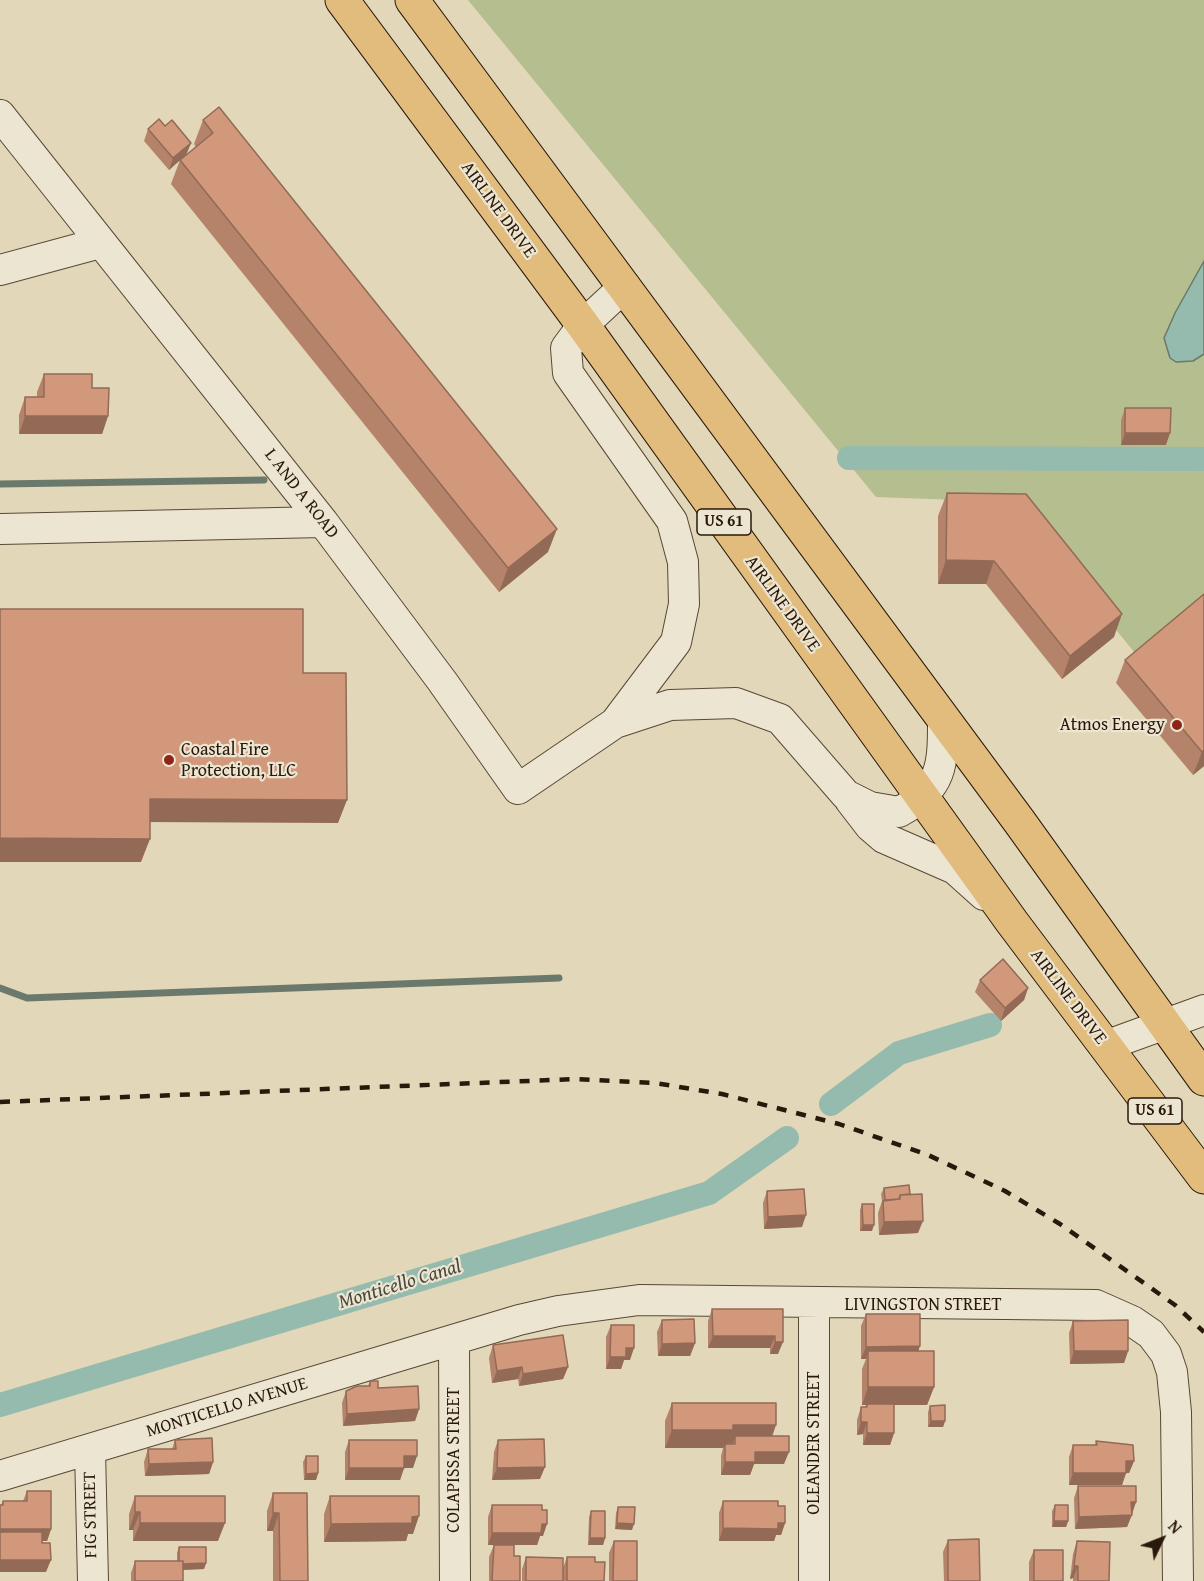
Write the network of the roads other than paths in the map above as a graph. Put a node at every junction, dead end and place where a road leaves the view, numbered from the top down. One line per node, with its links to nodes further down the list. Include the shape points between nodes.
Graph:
1 (342, 0): 7 (highway, AIRLINE DRIVE / US 61)
2 (412, 0): 6 (highway)
3 (0, 115): 4 (street, L AND A ROAD)
4 (100, 243): 5 (street); 8 (street, L AND A ROAD)
5 (0, 270)
6 (625, 286): 7 (street); 10 (highway)
7 (583, 325): 11 (street, via 566,348 568,373 672,521 683,562 684,604 676,642); 13 (highway, AIRLINE DRIVE / US 61)
8 (323, 522): 9 (street); 11 (street, L AND A ROAD, via 518,789)
9 (0, 529)
10 (943, 717): 13 (street, via 940,772); 16 (highway)
11 (615, 723): 12 (street, via 670,705 736,703 780,719)
12 (846, 795): 13 (street, via 870,807 899,813); 14 (street, via 884,838 955,869)
13 (922, 798): 14 (highway, AIRLINE DRIVE / US 61)
14 (1012, 922): 17 (highway, AIRLINE DRIVE / US 61)
15 (1204, 1010): 16 (street)
16 (1163, 1023): 17 (street); 18 (highway)
17 (1105, 1046): 19 (highway, AIRLINE DRIVE / US 61)
18 (1204, 1079)
19 (1204, 1177)
20 (688, 1302): 21 (street, LIVINGSTON STREET); 22 (street, MONTICELLO AVENUE, via 639,1300 592,1305 519,1320)
21 (814, 1304): 27 (street, OLEANDER STREET); 28 (street, LIVINGSTON STREET, via 1096,1305 1152,1334 1166,1354 1172,1372)
22 (454, 1340): 23 (street, MONTICELLO AVENUE); 26 (street, COLAPISSA STREET)
23 (90, 1450): 24 (street, MONTICELLO AVENUE); 25 (street, FIG STREET)
24 (0, 1476)
25 (93, 1581)
26 (455, 1581)
27 (814, 1581)
28 (1178, 1581)

